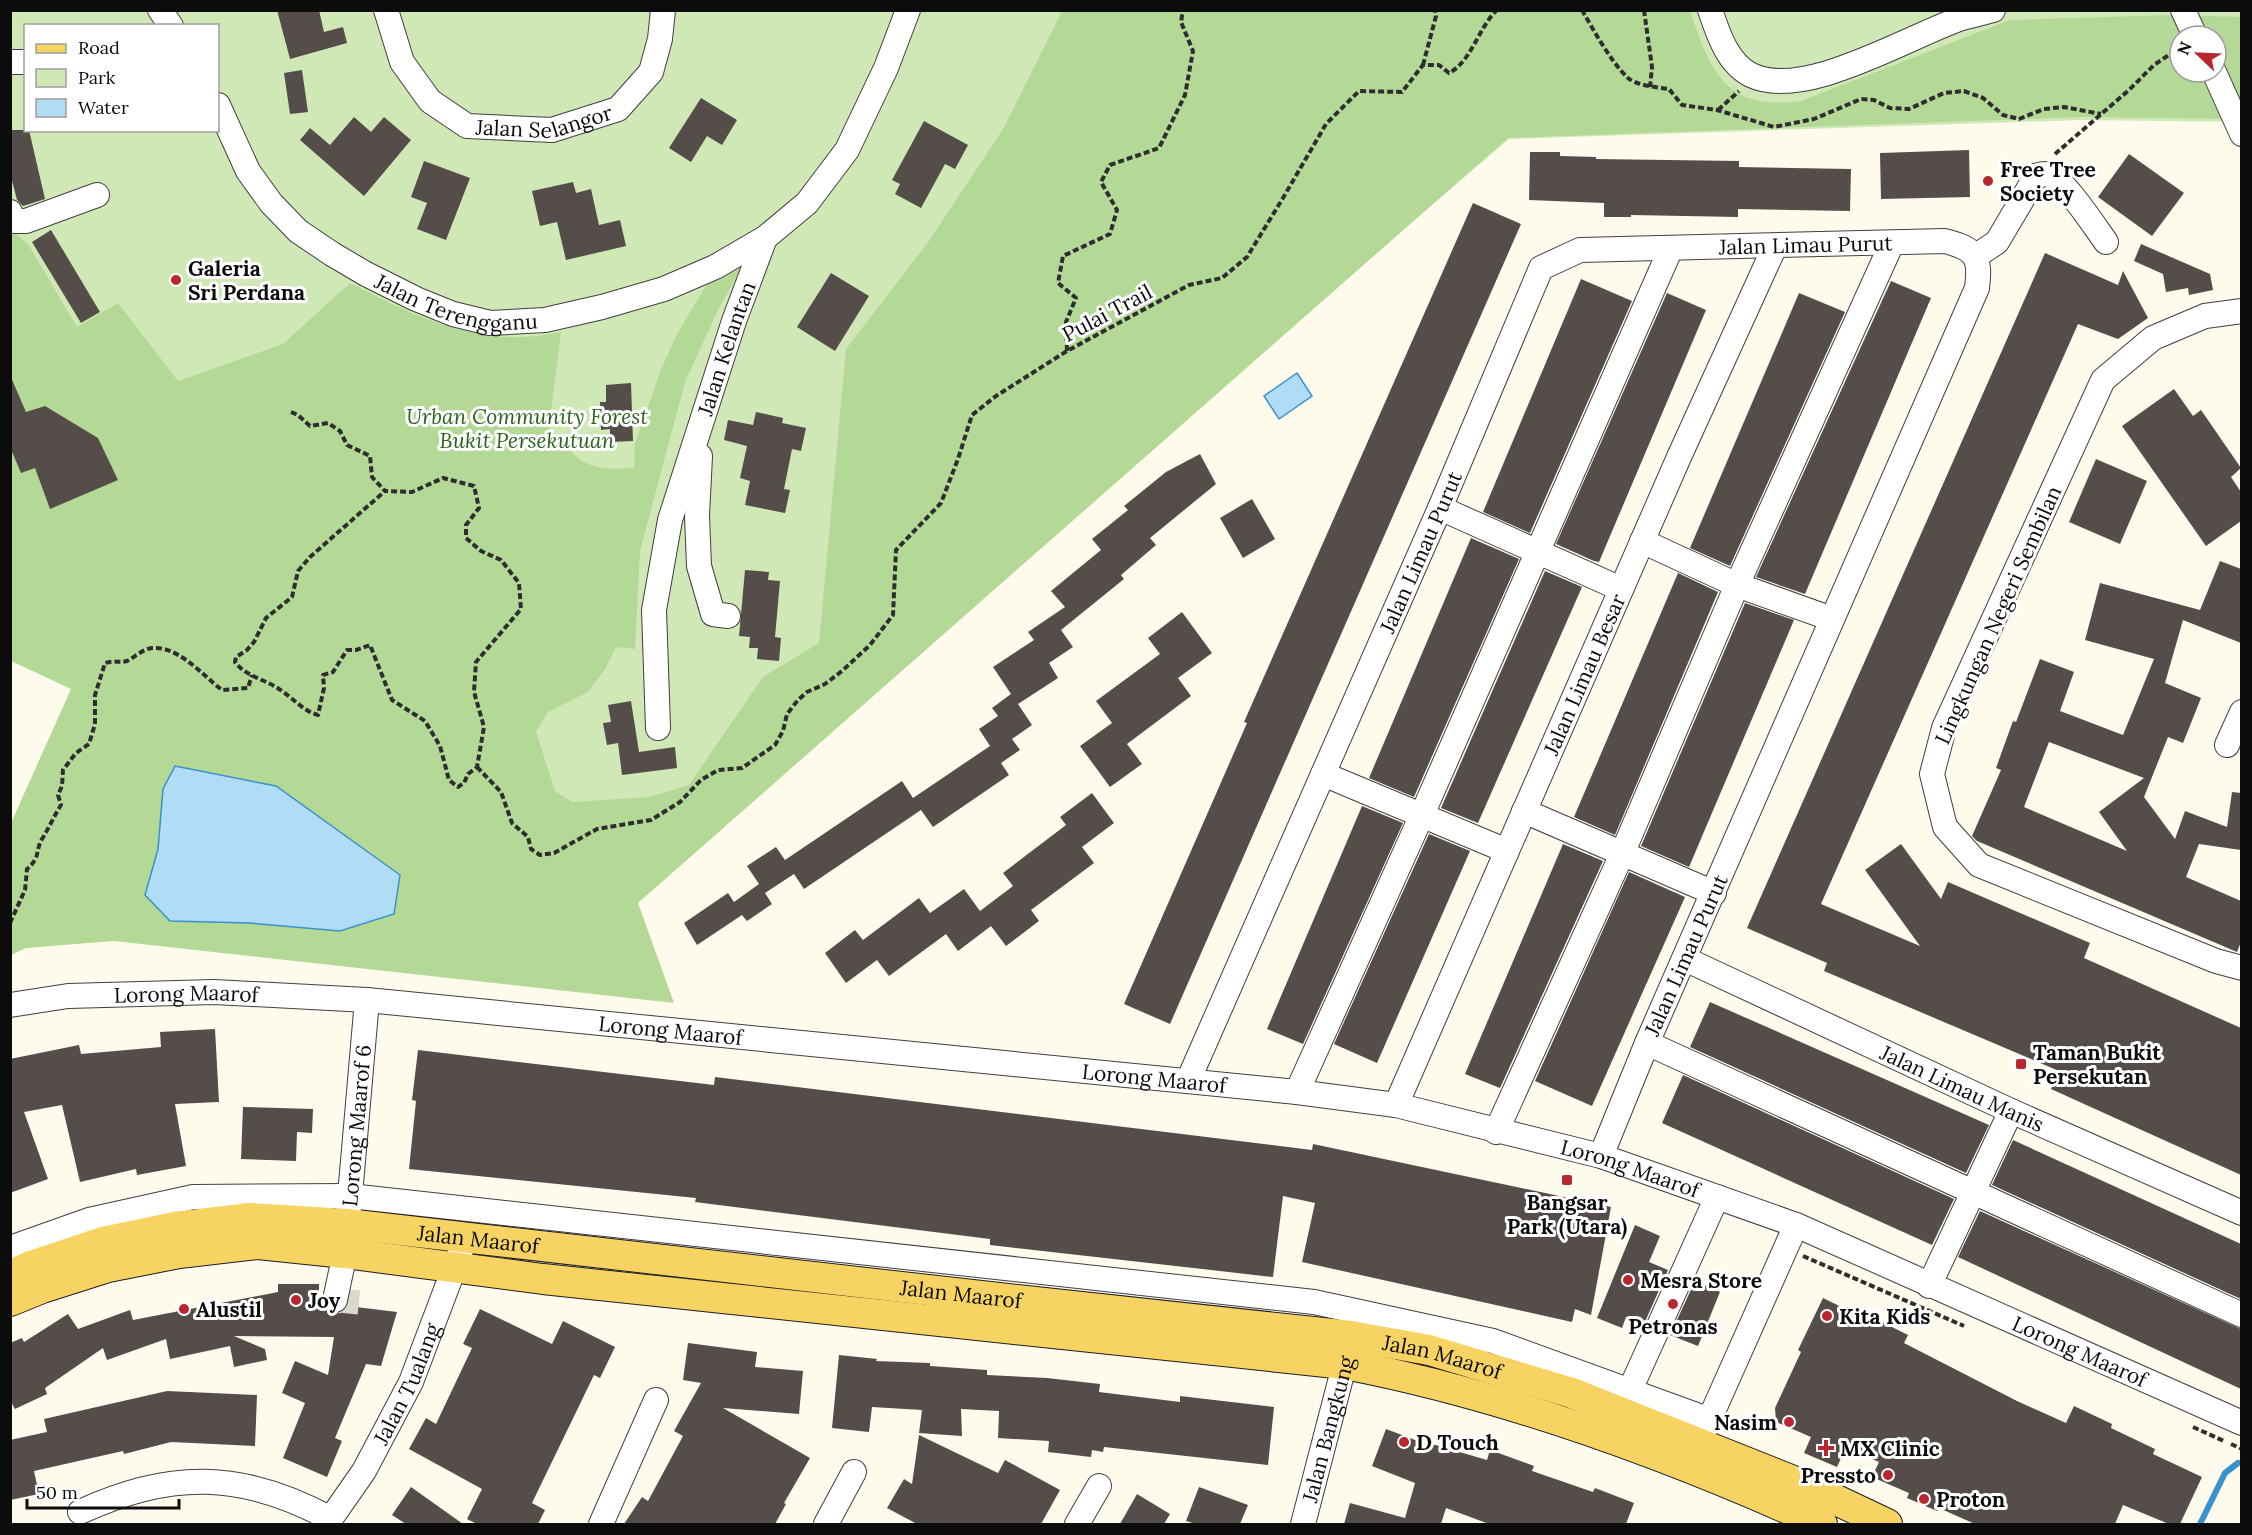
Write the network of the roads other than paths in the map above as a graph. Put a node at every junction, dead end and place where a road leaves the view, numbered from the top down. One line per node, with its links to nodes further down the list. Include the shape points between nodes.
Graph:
1 (160, 10): 8 (street)
2 (386, 10): 3 (street, Jalan Selangor, via 402,62 430,101 467,126 552,130 618,109 651,72)
3 (663, 10)
4 (908, 10): 15 (street, Jalan Kelantan, via 847,150 807,203)
5 (1710, 10): 6 (street, via 1730,57 1749,74 1787,82 1827,74 1963,18)
6 (1993, 10)
7 (2182, 10): 9 (street)
8 (170, 24)
9 (2189, 24)
10 (2219, 84): 12 (street)
11 (219, 107): 15 (street, Jalan Terengganu, via 248,171 298,231 366,274 416,299 490,323 545,320 664,289 715,267)
12 (2241, 134)
13 (97, 195): 14 (street, via 26,221 14,221)
14 (10, 212)
15 (765, 238): 22 (street, Jalan Kelantan)
16 (2106, 242): 20 (street, via 2064,185 2051,175 2042,174 2036,176 1997,242)
17 (1892, 243): 18 (street, Jalan Limau Purut); 20 (street, Jalan Limau Purut, via 1945,241 1963,245); 26 (street)
18 (1775, 246): 19 (street, Jalan Limau Purut); 24 (street, Jalan Limau Besar)
19 (1671, 248): 23 (street, Jalan Limau Purut, via 1580,250 1541,268); 25 (street)
20 (1976, 256): 29 (street, Jalan Limau Purut, via 1980,270 1977,288)
21 (2241, 311): 40 (street, Lingkungan Negeri Sembilan, via 2205,316 2153,338 2103,380 1944,728 1932,774 1945,827 1979,865)
22 (703, 418): 28 (street, via 697,516 699,566 713,614); 31 (street, Jalan Kelantan, via 670,520 654,610)
23 (1440, 508): 25 (street); 33 (street, Jalan Limau Purut)
24 (1642, 541): 26 (street); 27 (street, Jalan Limau Besar)
25 (1538, 552): 27 (street); 35 (street)
26 (1737, 585): 29 (street); 37 (street)
27 (1621, 589): 34 (street, Jalan Limau Besar)
28 (728, 616)
29 (1832, 619): 38 (street, Jalan Limau Purut)
30 (2241, 712): 32 (street)
31 (658, 728)
32 (2227, 745)
33 (1323, 774): 35 (street); 44 (street, Jalan Limau Purut)
34 (1524, 811): 36 (street, Jalan Limau Besar); 37 (street)
35 (1421, 817): 36 (street); 45 (street)
36 (1507, 851): 46 (street, Jalan Limau Besar)
37 (1622, 854): 38 (street); 48 (street)
38 (1714, 893): 39 (street, Jalan Limau Purut)
39 (1684, 959): 43 (street, Jalan Limau Purut); 47 (street, Jalan Limau Manis)
40 (2241, 968)
41 (367, 1000): 42 (street, Lorong Maarof, via 214,992 68,996); 44 (street, Lorong Maarof); 53 (street, Lorong Maarof 6)
42 (10, 1005)
43 (1647, 1042): 49 (street, Jalan Limau Purut); 50 (street)
44 (1188, 1081): 45 (street, Lorong Maarof)
45 (1297, 1092): 46 (street, Lorong Maarof)
46 (1396, 1106): 48 (street, Lorong Maarof)
47 (2011, 1111): 50 (street); 52 (street, Jalan Limau Manis)
48 (1496, 1132): 49 (street, Lorong Maarof)
49 (1600, 1156): 51 (street, Lorong Maarof)
50 (1974, 1193): 59 (street); 62 (street)
51 (1717, 1197): 54 (street, Lorong Maarof); 64 (street)
52 (2241, 1213)
53 (347, 1224): 55 (main road, Jalan Maarof); 56 (street, Jalan Maarof, via 193,1197 89,1220); 57 (main road, Jalan Maarof); 58 (main road, Jalan Maarof, via 250,1218 175,1227 104,1242); 60 (street, Lorong Maarof 6); 61 (main road, Jalan Maarof, via 258,1244 179,1253 108,1267); 64 (street, Jalan Maarof, via 1314,1302 1493,1341)
54 (1796, 1226): 59 (street, Lorong Maarof); 67 (street)
55 (464, 1239): 57 (street, Jalan Tualang); 63 (main road, Jalan Maarof)
56 (10, 1248)
57 (455, 1268): 63 (main road, Jalan Maarof); 71 (street, Jalan Tualang, via 411,1382 364,1471)
58 (10, 1275)
59 (1929, 1286): 66 (street, Lorong Maarof)
60 (335, 1300)
61 (10, 1301)
62 (2241, 1315)
63 (1348, 1350): 67 (main road, Jalan Maarof, via 1429,1350 1572,1393); 75 (street, Jalan Bangkung)
64 (1630, 1390): 67 (street, Jalan Maarof)
65 (657, 1400): 72 (street)
66 (2241, 1423)
67 (1698, 1444): 76 (main road, Jalan Maarof); 77 (main road, Jalan Maarof, via 1811,1488)
68 (854, 1472): 73 (street)
69 (1099, 1486): 74 (street)
70 (80, 1512): 71 (street, Jalan Tualang, via 134,1490 211,1482 278,1494)
71 (329, 1522)
72 (601, 1524)
73 (826, 1524)
74 (1077, 1524)
75 (1303, 1524)
76 (1822, 1524)
77 (1887, 1524)

